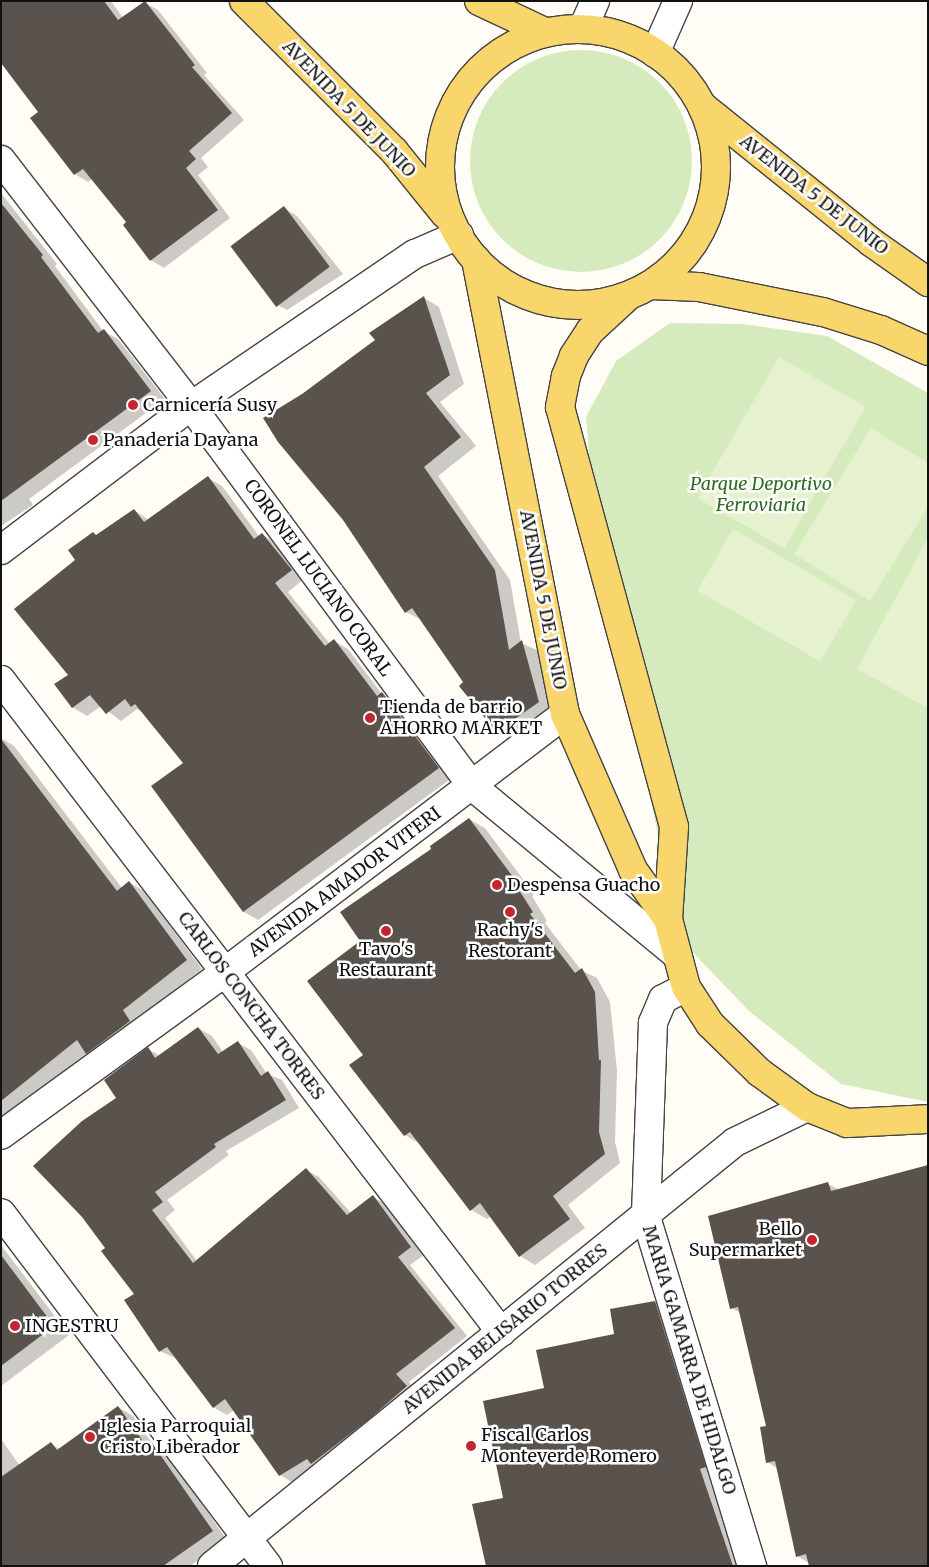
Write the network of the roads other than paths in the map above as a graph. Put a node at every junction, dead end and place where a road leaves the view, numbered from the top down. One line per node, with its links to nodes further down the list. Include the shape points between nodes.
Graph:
1 (244, 1): 10 (main road, AVENIDA 5 DE JUNIO, via 394,151)
2 (594, 1): 5 (street)
3 (678, 1): 7 (street)
4 (490, 4): 6 (main road)
5 (582, 28): 6 (main road); 7 (main road, via 621,36)
6 (545, 32): 10 (main road, via 508,47 477,72 454,104 441,142 440,182)
7 (656, 53): 8 (main road, via 678,73)
8 (702, 106): 12 (main road, AVENIDA 5 DE JUNIO, via 839,218); 13 (main road, via 714,145 715,185 704,224 683,259)
9 (1, 160): 16 (street, CORONEL LUCIANO CORAL)
10 (455, 228): 11 (main road, AVENIDA 5 DE JUNIO); 16 (street)
11 (476, 260): 14 (main road, via 508,286 546,302 587,305); 19 (main road, AVENIDA 5 DE JUNIO)
12 (928, 282)
13 (652, 285): 14 (main road); 15 (main road, via 699,287 814,310 881,330)
14 (626, 297): 21 (main road, AVENIDA 5 DE JUNIO, via 590,331 574,356 560,407 674,827)
15 (928, 351)
16 (191, 406): 17 (street); 20 (street, CORONEL LUCIANO CORAL)
17 (1, 550)
18 (1, 680): 23 (street, CARLOS CONCHA TORRES)
19 (565, 714): 20 (street, AVENIDA AMADOR VITERI); 21 (main road, AVENIDA 5 DE JUNIO, via 633,870)
20 (472, 786): 22 (street, CORONEL LUCIANO CORAL); 23 (street, AVENIDA AMADOR VITERI)
21 (668, 919): 22 (main road, AVENIDA 5 DE JUNIO)
22 (677, 955): 24 (main road, AVENIDA 5 DE JUNIO)
23 (225, 972): 27 (street, AVENIDA AMADOR VITERI); 30 (street, CARLOS CONCHA TORRES)
24 (686, 987): 25 (main road, AVENIDA 5 DE JUNIO, via 710,1024 759,1072); 29 (street, MARIA GAMARRA DE HIDALGO, via 663,999 653,1023)
25 (807, 1107): 26 (main road, AVENIDA 5 DE JUNIO, via 846,1122); 29 (street, AVENIDA BELISARIO TORRES, via 735,1142)
26 (928, 1120)
27 (1, 1135)
28 (1, 1213): 31 (street)
29 (646, 1217): 30 (street, AVENIDA BELISARIO TORRES); 34 (street, MARIA GAMARRA DE HIDALGO)
30 (501, 1332): 31 (street, AVENIDA BELISARIO TORRES)
31 (246, 1538): 32 (street, AVENIDA BELISARIO TORRES); 33 (street)
32 (212, 1566)
33 (268, 1566)
34 (752, 1566)

